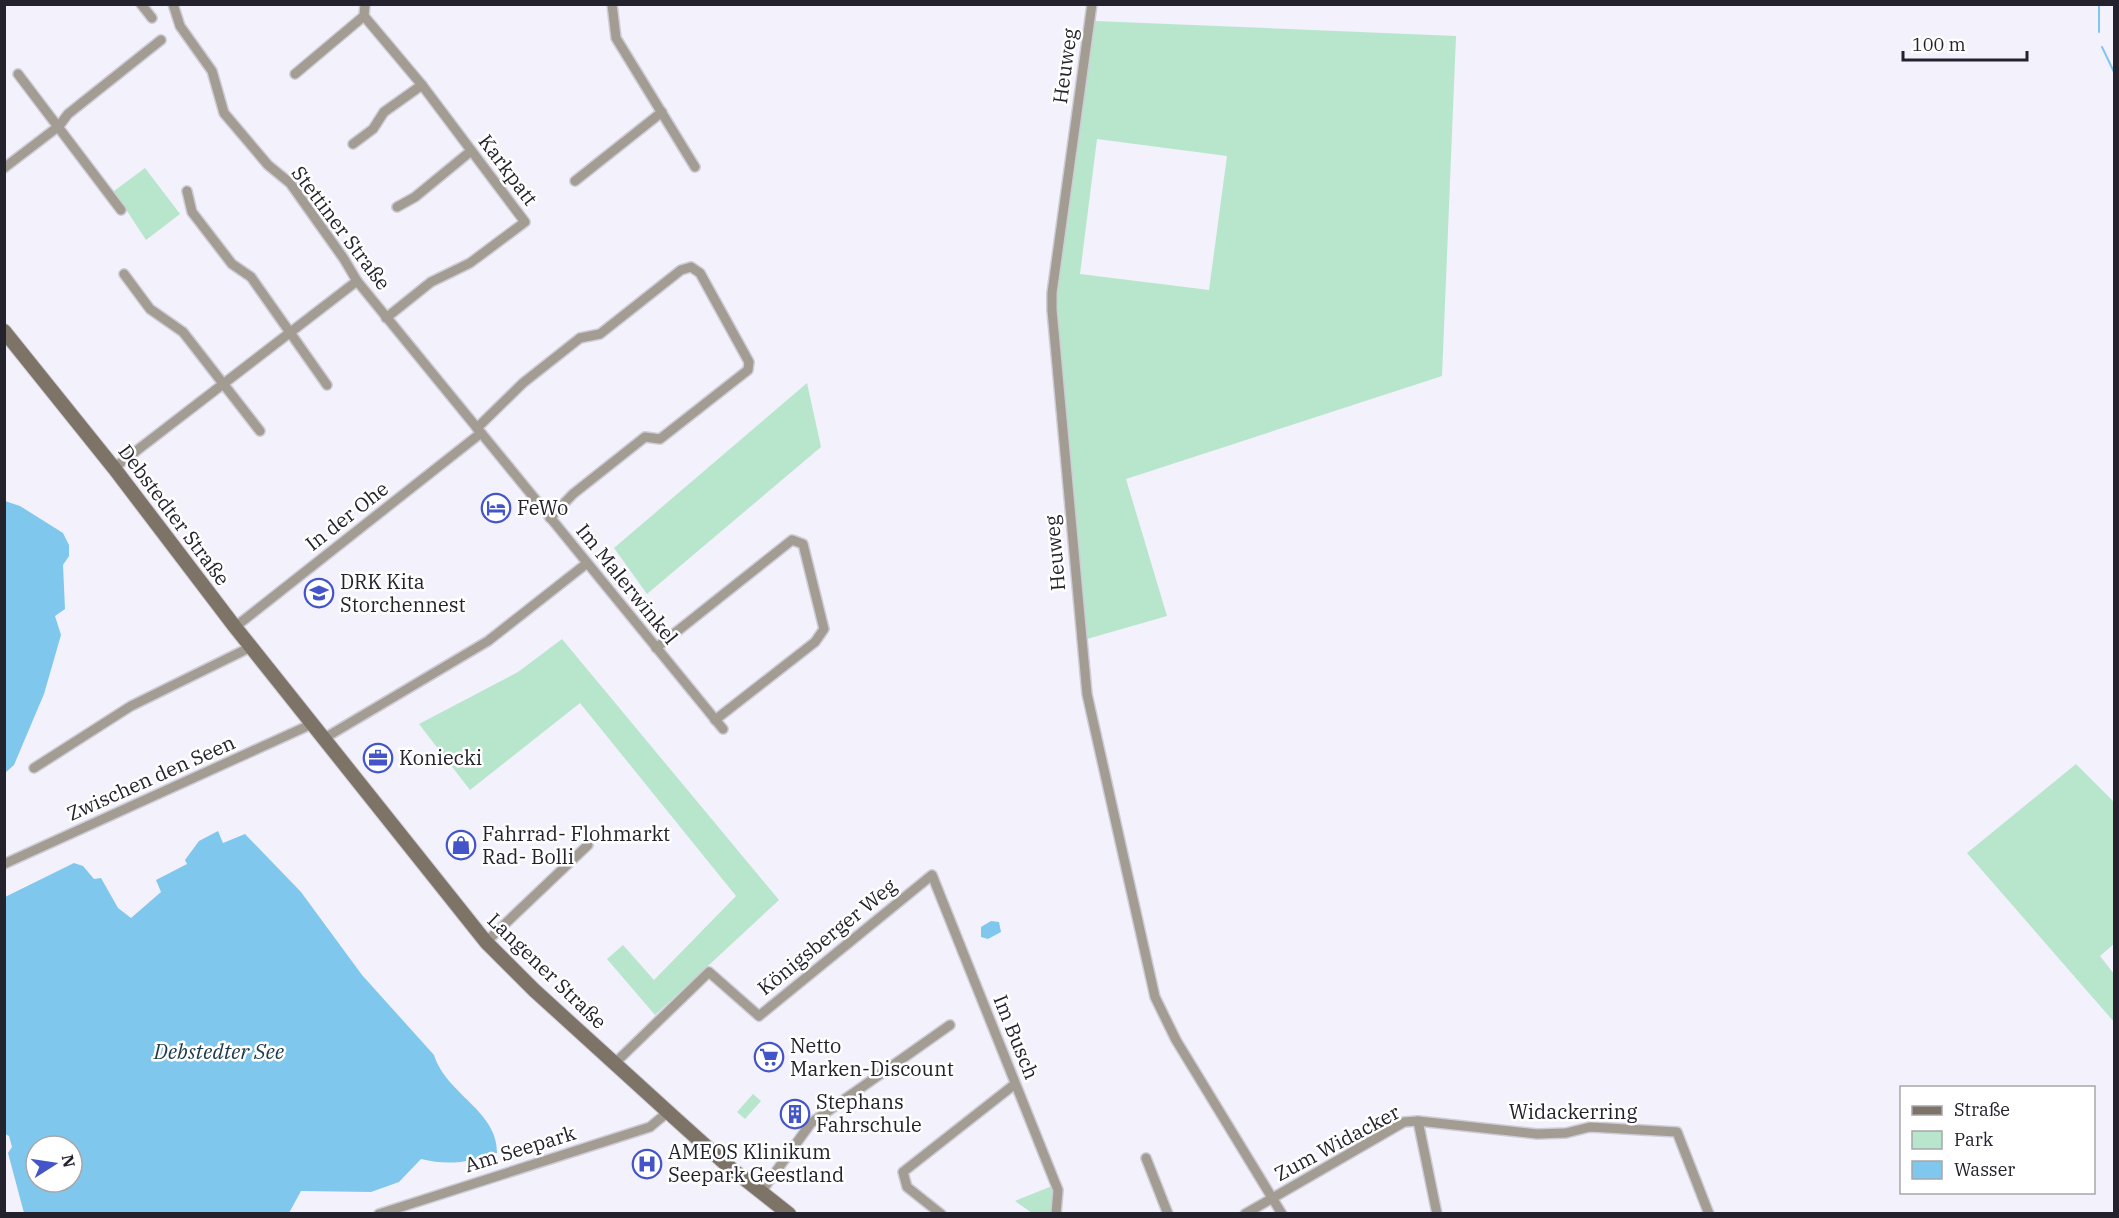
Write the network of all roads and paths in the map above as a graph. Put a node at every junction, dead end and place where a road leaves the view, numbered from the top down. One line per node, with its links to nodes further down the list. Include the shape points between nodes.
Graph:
1 (141, 4): 7 (street)
2 (173, 4): 23 (street, Stettiner Straße, via 180,26 212,71 224,113 268,165 290,183)
3 (365, 4): 6 (street)
4 (612, 4): 12 (street, via 615,38)
5 (1092, 4): 53 (street, Heuweg, via 1052,303 1085,678 1155,997 1176,1040)
6 (364, 16): 10 (street); 11 (street, Karkpatt)
7 (152, 18)
8 (162, 40): 13 (street, via 68,114)
9 (18, 74): 13 (street)
10 (295, 74)
11 (422, 85): 14 (street, via 384,112 374,129); 15 (street, Karkpatt)
12 (662, 112): 16 (street); 18 (street)
13 (59, 126): 17 (street); 21 (street)
14 (353, 144)
15 (471, 151): 20 (street); 24 (street, Karkpatt, via 525,222 470,263 431,282)
16 (695, 167)
17 (4, 168)
18 (575, 181)
19 (187, 191): 26 (street, via 192,212 232,264 251,277)
20 (397, 207)
21 (121, 210)
22 (124, 274): 27 (street, via 150,309 183,332)
23 (357, 281): 24 (street, Stettiner Straße); 26 (street)
24 (386, 318): 29 (street, Stettiner Straße)
25 (4, 331): 31 (main road, Debstedter Straße)
26 (290, 331): 27 (street); 28 (street)
27 (224, 382): 30 (street); 31 (street)
28 (327, 385)
29 (479, 431): 32 (street, Im Malerwinkel); 32 (street, In der Ohe, via 523,384 580,338 600,334 681,270 691,267 700,273 749,362 748,370 660,439 645,437 573,494); 34 (street, In der Ohe)
30 (260, 432)
31 (114, 468): 34 (main road, Debstedter Straße)
32 (550, 518): 33 (street, Im Malerwinkel)
33 (586, 564): 36 (street, Im Malerwinkel); 40 (street, via 488,641)
34 (235, 627): 35 (main road, Debstedter Straße)
35 (251, 647): 38 (main road, Debstedter Straße); 41 (street, via 131,706)
36 (656, 648): 37 (street, Im Malerwinkel); 37 (street, via 792,540 803,544 824,630 815,642)
37 (715, 720): 39 (street, Im Malerwinkel)
38 (312, 724): 40 (main road, Langener Straße); 43 (street, Zwischen den Seen)
39 (723, 729)
40 (323, 739): 45 (main road, Langener Straße)
41 (34, 768)
42 (588, 845): 45 (street)
43 (4, 864)
44 (932, 875): 47 (street, Königsberger Weg, via 759,1016 709,972); 48 (street, Im Busch)
45 (486, 942): 47 (main road, Langener Straße)
46 (950, 1025): 52 (street, via 811,1123)
47 (615, 1063): 49 (main road, Langener Straße)
48 (1015, 1084): 56 (street, via 903,1172 907,1187); 57 (street, Im Busch, via 1058,1190)
49 (668, 1112): 52 (main road, Langener Straße); 54 (street, Am Seepark, via 650,1128)
50 (1418, 1121): 53 (street, Zum Widacker, via 1404,1122); 61 (street); 62 (street, Widackerring, via 1537,1134 1566,1134 1590,1127 1677,1132)
51 (1146, 1158): 58 (street)
52 (760, 1192): 55 (main road, Langener Straße)
53 (1274, 1197): 59 (street, Zum Widacker); 60 (street, Heuweg)
54 (379, 1214)
55 (789, 1214)
56 (941, 1214)
57 (1056, 1214)
58 (1168, 1214)
59 (1245, 1214)
60 (1282, 1214)
61 (1437, 1214)
62 (1709, 1214)

